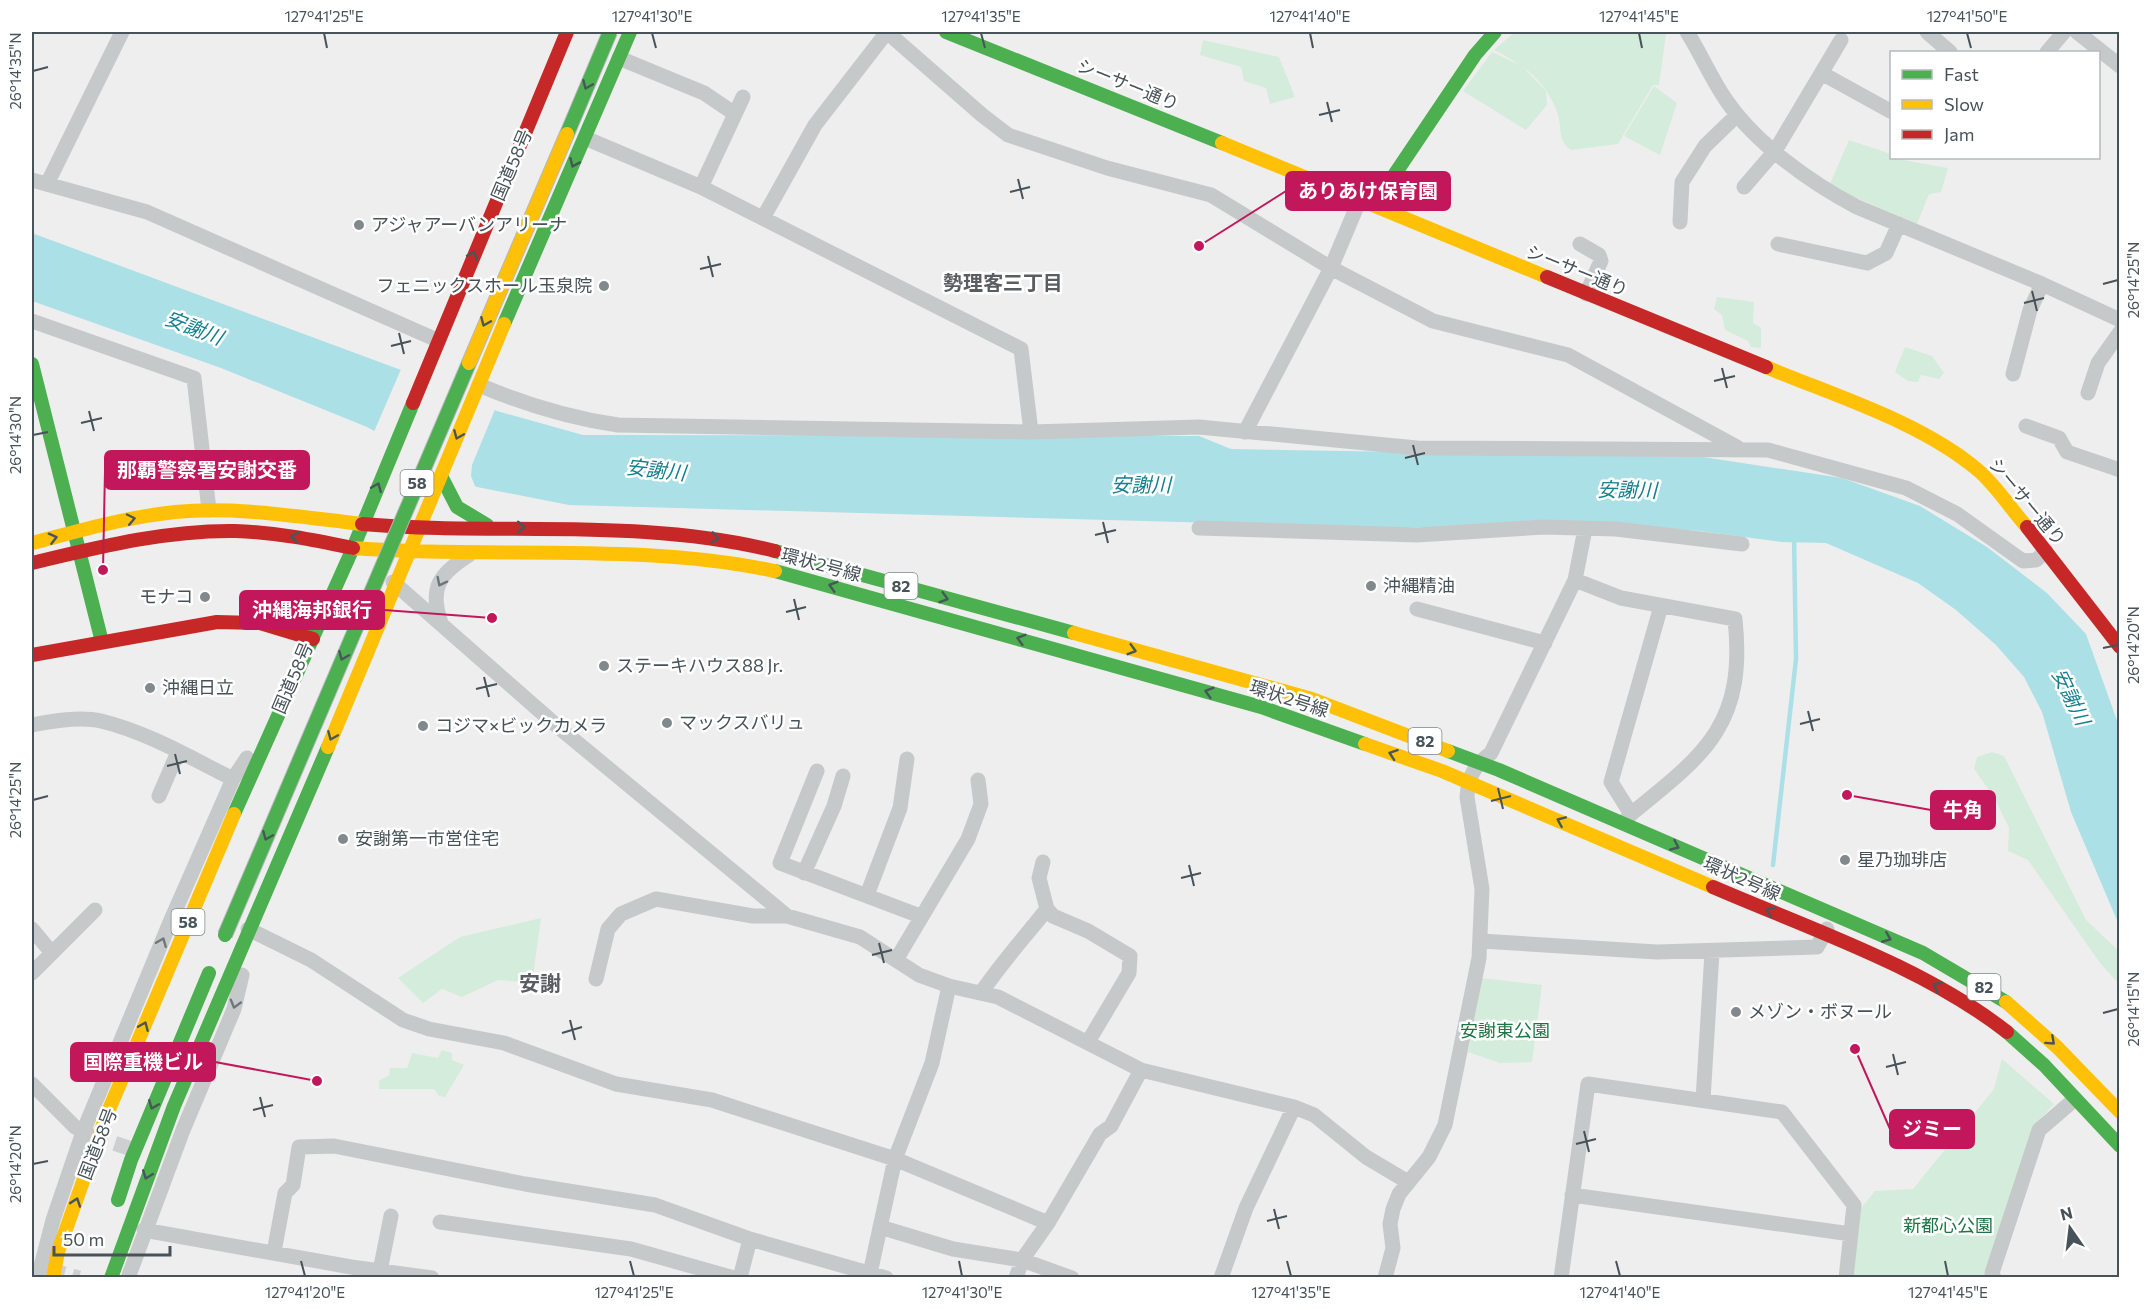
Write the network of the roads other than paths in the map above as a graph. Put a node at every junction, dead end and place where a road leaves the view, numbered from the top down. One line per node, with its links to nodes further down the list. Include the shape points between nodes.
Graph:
1 (122, 32): 25 (street)
2 (567, 32): 40 (main road, 58, one-way to 2)
3 (610, 32): 124 (main road, 国道58号 / 58, one-way to 124, bridge, via 221,945 135,1150)
4 (630, 32): 15 (main road, 58)
5 (887, 32): 29 (street, via 815,125); 34 (street, via 1008,135 1107,168 1211,195)
6 (946, 32): 28 (main road, シーサー通り)
7 (1495, 32): 28 (main road)
8 (1687, 32): 21 (street)
9 (1928, 32): 13 (street)
10 (2064, 32): 14 (street)
11 (2077, 32): 16 (street)
12 (1842, 40): 17 (street)
13 (1949, 51)
14 (2048, 51)
15 (619, 58): 20 (street, via 704,93); 22 (main road, 58)
16 (2120, 66)
17 (1823, 74): 19 (street); 23 (street)
18 (743, 97): 20 (street)
19 (1890, 111)
20 (735, 114): 26 (street)
21 (1737, 115): 23 (street); 30 (street, via 1705,146 1682,182)
22 (585, 138): 26 (street); 43 (main road, 58, one-way to 43)
23 (1775, 151): 27 (street); 31 (street, via 1829,193)
24 (32, 180): 25 (street)
25 (47, 184): 40 (street, via 147,212)
26 (700, 187): 29 (street)
27 (1744, 187)
28 (1367, 202): 34 (street); 36 (main road, シーサー通り)
29 (763, 218): 47 (street, via 1021,349)
30 (1680, 222)
31 (1899, 224): 33 (street, via 1886,253 1867,263); 35 (street)
32 (1580, 244): 36 (street, via 1599,255 1601,261)
33 (1778, 244)
34 (1331, 268): 48 (street); 49 (street, via 1433,321 1568,355)
35 (2042, 284): 37 (street); 42 (street, via 2030,310)
36 (1586, 294): 63 (main road, シーサー通り, via 1871,411 1948,447 1992,484)
37 (2120, 320)
38 (32, 321): 52 (street, via 194,378)
39 (2120, 332): 44 (street, via 2098,363)
40 (437, 340): 54 (main road, 58, one-way to 40)
41 (32, 364): 45 (main road)
42 (2013, 374)
43 (476, 391): 47 (street, via 584,420 618,425); 51 (main road, 58, one-way to 51)
44 (2088, 393)
45 (38, 417): 59 (main road)
46 (2026, 426): 50 (street, via 2059,438 2067,452)
47 (1031, 432): 48 (street, via 1198,427)
48 (1245, 432): 49 (street, via 1417,448)
49 (1740, 448): 63 (street, via 1768,450 1906,488 1957,514 2023,561 2036,560)
50 (2120, 470)
51 (441, 475): 55 (main road, via 455,507); 57 (main road, 58)
52 (209, 510): 54 (main road, 環状2号線); 59 (main road, 環状2号線, one-way to 52, via 144,516)
53 (384, 512): 68 (main road, 58)
54 (362, 524): 57 (main road, 環状2号線 / 82); 62 (main road, 58)
55 (490, 527): 57 (main road, 環状2号線 / 82); 83 (main road, 環状2号線 / 82, one-way to 83, via 661,531 763,547 1312,699)
56 (1199, 528): 58 (street, via 1417,535)
57 (420, 529): 65 (main road, 58)
58 (1585, 529): 61 (street); 69 (street)
59 (74, 532): 60 (main road, 環状2号線, one-way to 59); 64 (main road)
60 (32, 543)
61 (1742, 543)
62 (353, 548): 64 (main road, 環状2号線, one-way to 64, via 282,535 213,531 150,537); 65 (main road, 環状2号線 / 82); 70 (street); 74 (main road, 58)
63 (2046, 550): 77 (main road, シーサー通り)
64 (79, 552): 67 (main road, 環状2号線); 75 (main road)
65 (411, 554): 66 (main road, 環状2号線 / 82); 70 (main road, 58)
66 (471, 554): 73 (street, one-way to 73, via 451,566 439,581 435,600); 88 (main road, 環状2号線 / 82, one-way to 66, via 1262,707 793,575 728,561 676,556)
67 (32, 563)
68 (360, 567)
69 (1575, 580): 71 (street, via 1621,598); 76 (street)
70 (397, 585): 73 (street); 101 (main road, 58, one-way to 101)
71 (1661, 606): 90 (street, via 1611,782); 90 (street, via 1735,619 1736,677 1724,721 1698,759)
72 (1418, 609): 76 (street)
73 (441, 623): 98 (street, via 557,726)
74 (313, 639): 75 (main road, via 260,623 225,621); 80 (main road, 58)
75 (102, 642): 78 (main road)
76 (1545, 643): 83 (street, via 1491,753)
77 (2120, 646)
78 (32, 655)
79 (32, 725): 81 (street, via 99,720)
80 (275, 726): 86 (street); 138 (main road, 58, one-way to 80, via 58,1252 105,1119 220,845)
81 (178, 752): 86 (street); 89 (street)
82 (907, 759): 94 (street, via 900,808)
83 (1479, 762): 88 (street); 90 (main road, 環状2号線 / 82)
84 (817, 771): 93 (street, via 780,863)
85 (843, 776): 93 (street)
86 (233, 779): 119 (street, one-way to 86, via 171,920)
87 (978, 780): 99 (street, via 981,804 968,839)
88 (1468, 781): 91 (main road, 環状2号線 / 82, one-way to 88); 103 (street, via 1482,889)
89 (159, 796)
90 (1627, 818): 91 (street); 97 (main road, 環状2号線 / 82, one-way to 97)
91 (1615, 843): 102 (main road, 環状2号線 / 82, one-way to 91)
92 (1043, 862): 95 (street, via 1039,878)
93 (804, 873): 94 (street)
94 (867, 895): 99 (street)
95 (1047, 909): 111 (street); 112 (street, via 1053,916 1131,956 1129,973)
96 (95, 910): 106 (street)
97 (1834, 915): 102 (street); 118 (main road, 環状2号線 / 82, one-way to 118, via 1923,952 1971,978 2058,1046)
98 (787, 916): 107 (street, via 860,938); 109 (street, via 753,916 656,898 621,914 608,929)
99 (920, 916): 107 (street)
100 (32, 929): 106 (street)
101 (248, 929): 104 (main road, 58); 121 (street, via 311,960 403,1020 429,1029 504,1043 616,1084 712,1100)
102 (1824, 934): 105 (street, via 1817,947); 115 (main road, 環状2号線 / 82, one-way to 102, via 2004,1029 1957,996)
103 (1481, 941): 105 (street); 122 (street, via 1445,1125 1429,1157)
104 (241, 946): 129 (street, one-way to 129, via 242,977 234,1009 168,1162); 139 (main road, 58, one-way to 139, via 162,1135)
105 (1712, 952): 116 (street)
106 (52, 953): 108 (street)
107 (896, 960): 110 (street, via 919,975)
108 (32, 973)
109 (596, 979)
110 (949, 986): 111 (street); 121 (street, via 932,1063)
111 (981, 993): 112 (street, via 998,997)
112 (1088, 1042): 113 (street)
113 (1141, 1071): 117 (street); 127 (street, via 1112,1126 1100,1134)
114 (32, 1084): 119 (street, via 42,1097)
115 (2075, 1099): 120 (main road, 環状2号線 / 82); 151 (street, via 2039,1130 1992,1272)
116 (1703, 1101): 123 (street, via 1588,1084); 130 (street, via 1782,1112 1854,1205)
117 (1294, 1107): 122 (street, via 1314,1115 1366,1157); 147 (street, via 1246,1209)
118 (2120, 1112)
119 (87, 1133): 134 (street)
120 (2120, 1146)
121 (895, 1159): 127 (street); 128 (street)
122 (1407, 1182): 148 (street, via 1393,1209 1393,1248)
123 (1572, 1195): 130 (street); 149 (street)
124 (114, 1211)
125 (391, 1216): 135 (street)
126 (440, 1222): 142 (street, via 631,1249)
127 (1048, 1223): 133 (street)
128 (880, 1227): 133 (street, via 953,1249); 137 (street)
129 (144, 1230): 132 (street); 140 (street)
130 (1851, 1234): 150 (street)
131 (750, 1239): 132 (street, via 655,1205 333,1146 299,1147); 137 (street); 143 (street)
132 (274, 1252): 136 (street)
133 (1022, 1260): 145 (street); 146 (street)
134 (37, 1270)
135 (380, 1271): 136 (street); 141 (street)
136 (346, 1272)
137 (870, 1275): 144 (street)
138 (53, 1278)
139 (111, 1278)
140 (128, 1278)
141 (432, 1278)
142 (734, 1278)
143 (740, 1278)
144 (886, 1278)
145 (1016, 1278)
146 (1072, 1278)
147 (1221, 1278)
148 (1385, 1278)
149 (1561, 1278)
150 (1846, 1278)
151 (1994, 1278)

